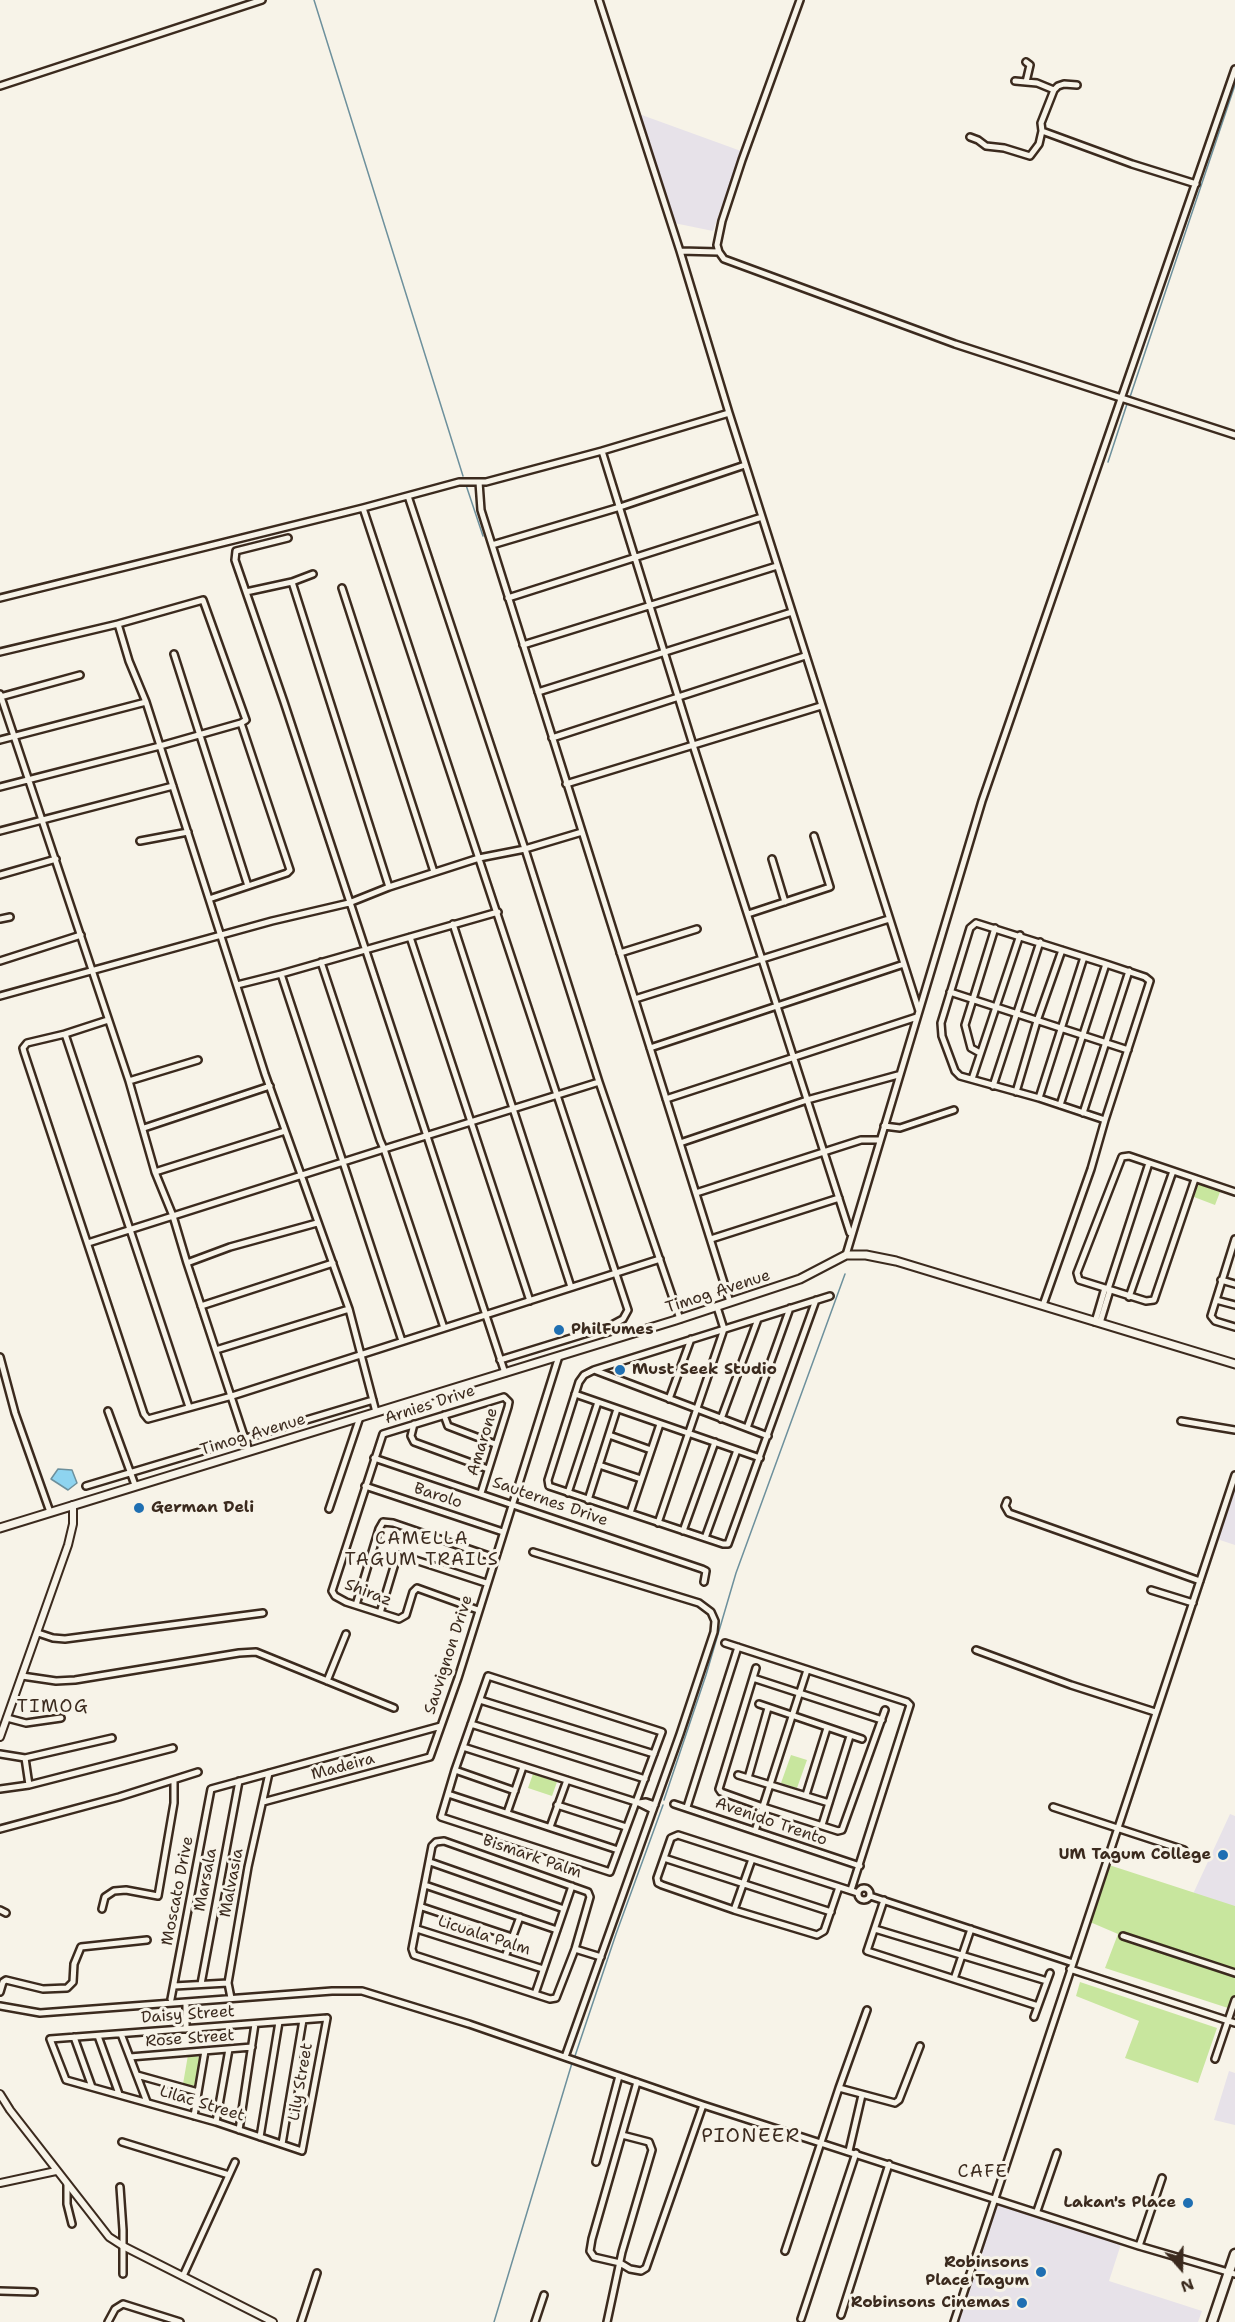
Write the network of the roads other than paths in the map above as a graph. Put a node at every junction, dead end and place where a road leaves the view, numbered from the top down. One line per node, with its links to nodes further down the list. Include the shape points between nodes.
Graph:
1 (262, 0): 9 (street)
2 (599, 0): 14 (street)
3 (800, 0): 15 (street, via 735,180)
4 (1026, 62): 7 (street, via 1030,65)
5 (1235, 69): 13 (street)
6 (1015, 81): 7 (street)
7 (1026, 82): 10 (street)
8 (1077, 85): 10 (street, via 1064,84)
9 (0, 86)
10 (1054, 90): 11 (street, via 1041,123)
11 (1042, 131): 12 (street, via 1030,156 986,146); 13 (street)
12 (970, 137)
13 (1196, 184): 16 (street)
14 (680, 251): 15 (street); 17 (street)
15 (718, 252): 16 (street, via 734,263 933,336)
16 (1123, 398): 18 (street); 110 (street, via 982,801)
17 (729, 413): 19 (street); 20 (street)
18 (1235, 435)
19 (602, 451): 21 (street); 23 (street)
20 (745, 465): 23 (street); 25 (street)
21 (479, 482): 22 (street, via 459,482); 27 (street, via 481,510)
22 (408, 496): 24 (street); 67 (street)
23 (620, 507): 27 (street); 28 (street)
24 (363, 508): 34 (street); 68 (street)
25 (762, 517): 28 (street); 29 (street)
26 (288, 538): 33 (street, via 236,551 235,560)
27 (492, 545): 35 (street)
28 (635, 556): 35 (street); 36 (street)
29 (777, 566): 36 (street); 37 (street)
30 (313, 574): 31 (street)
31 (292, 582): 33 (street); 74 (street)
32 (342, 588): 71 (street)
33 (246, 592): 77 (street)
34 (0, 598)
35 (508, 598): 39 (street)
36 (650, 604): 39 (street); 40 (street)
37 (792, 612): 40 (street); 43 (street)
38 (118, 624): 41 (street); 48 (street); 50 (street, via 203,600 246,720)
39 (523, 645): 45 (street)
40 (664, 651): 45 (street); 47 (street)
41 (0, 652)
42 (174, 654): 51 (street)
43 (806, 656): 47 (street); 49 (street)
44 (80, 675): 46 (street)
45 (538, 692): 53 (street)
46 (0, 696): 52 (street)
47 (679, 698): 53 (street); 55 (street)
48 (146, 702): 52 (street); 56 (street)
49 (821, 706): 55 (street); 82 (street)
50 (241, 723): 51 (street); 73 (street, via 290,870)
51 (201, 735): 56 (street); 73 (street)
52 (15, 737): 54 (street); 57 (street)
53 (552, 738): 58 (street)
54 (0, 740)
55 (693, 745): 58 (street); 79 (street)
56 (160, 746): 57 (street); 59 (street)
57 (28, 780): 60 (street); 61 (street)
58 (566, 783): 64 (street)
59 (173, 786): 61 (street); 63 (street)
60 (0, 787)
61 (41, 819): 62 (street); 70 (street)
62 (0, 831)
63 (188, 832): 66 (street); 75 (street)
64 (582, 832): 67 (street); 93 (street)
65 (814, 836): 76 (street, via 830,887)
66 (140, 841)
67 (525, 849): 68 (street); 126 (street)
68 (479, 858): 71 (street); 78 (street)
69 (772, 859): 76 (street)
70 (56, 860): 72 (street); 86 (street)
71 (434, 872): 74 (street)
72 (0, 875)
73 (248, 886): 75 (street)
74 (389, 887): 77 (street)
75 (209, 899): 87 (street)
76 (785, 902): 79 (street)
77 (349, 903): 87 (street); 92 (street)
78 (498, 912): 83 (street); 130 (street)
79 (748, 914): 96 (street)
80 (10, 917): 81 (street)
81 (0, 919)
82 (890, 919): 96 (street); 98 (street)
83 (453, 924): 89 (street); 135 (street)
84 (995, 928): 88 (street); 104 (street, via 971,925); 107 (street)
85 (698, 929): 93 (street)
86 (81, 935): 95 (street); 100 (street)
87 (221, 935): 100 (street); 103 (street)
88 (1020, 935): 90 (street); 109 (street)
89 (410, 937): 92 (street); 139 (street)
90 (1040, 942): 91 (street); 111 (street)
91 (1062, 950): 94 (street); 113 (street)
92 (365, 951): 97 (street); 143 (street)
93 (620, 952): 106 (street)
94 (1084, 957): 99 (street); 114 (street)
95 (0, 961)
96 (763, 961): 106 (street); 108 (street)
97 (321, 962): 102 (street); 146 (street)
98 (904, 964): 108 (street); 110 (street)
99 (1106, 964): 101 (street); 116 (street)
100 (93, 970): 105 (street); 112 (street)
101 (1129, 971): 117 (street); 119 (street, via 1150,982)
102 (281, 974): 103 (street); 148 (street)
103 (237, 984): 127 (street)
104 (950, 992): 107 (street); 124 (street, via 941,1029 954,1071)
105 (0, 996)
106 (635, 999): 118 (street)
107 (973, 1000): 109 (street); 120 (street, via 965,1030 971,1048)
108 (777, 1006): 118 (street); 121 (street)
109 (995, 1007): 111 (street); 120 (street)
110 (918, 1014): 121 (street); 123 (street)
111 (1016, 1014): 113 (street); 128 (street)
112 (108, 1020): 115 (street); 125 (street)
113 (1037, 1021): 114 (street); 129 (street)
114 (1060, 1028): 116 (street); 131 (street)
115 (65, 1034): 159 (street); 163 (street, via 27,1043 23,1048)
116 (1083, 1035): 117 (street); 134 (street)
117 (1105, 1043): 119 (street); 137 (street)
118 (650, 1048): 132 (street)
119 (1128, 1050): 138 (street)
120 (980, 1053): 124 (street)
121 (793, 1056): 132 (street); 133 (street)
122 (198, 1060): 125 (street)
123 (898, 1075): 133 (street); 140 (street)
124 (972, 1079): 128 (street)
125 (129, 1082): 141 (street)
126 (599, 1082): 130 (street); 165 (street)
127 (270, 1086): 141 (street); 142 (street)
128 (993, 1086): 129 (street)
129 (1016, 1092): 131 (street)
130 (558, 1095): 135 (street); 170 (street)
131 (1039, 1098): 134 (street)
132 (666, 1099): 145 (street)
133 (807, 1100): 145 (street); 147 (street)
134 (1060, 1105): 137 (street)
135 (514, 1109): 139 (street); 173 (street)
136 (954, 1110): 140 (street, via 893,1128)
137 (1083, 1113): 138 (street)
138 (1105, 1120): 181 (street)
139 (473, 1122): 143 (street); 179 (street)
140 (884, 1126): 144 (street)
141 (144, 1128): 151 (street)
142 (285, 1131): 151 (street); 152 (street)
143 (426, 1136): 146 (street); 187 (street)
144 (880, 1140): 147 (street, via 861,1140); 160 (street)
145 (680, 1143): 155 (street)
146 (384, 1149): 148 (street); 192 (street)
147 (824, 1152): 155 (street); 156 (street)
148 (343, 1162): 152 (street); 195 (street)
149 (1149, 1163): 150 (street); 174 (street); 174 (street, via 1126,1155 1120,1159 1077,1273 1079,1280)
150 (1173, 1171): 153 (street); 176 (street)
151 (156, 1172): 157 (street)
152 (300, 1176): 157 (street); 158 (street)
153 (1195, 1179): 154 (street); 176 (street, via 1154,1300)
154 (1235, 1192)
155 (696, 1193): 161 (street)
156 (839, 1198): 160 (street); 161 (street)
157 (173, 1216): 159 (street); 167 (street)
158 (317, 1223): 167 (street); 168 (street)
159 (129, 1230): 163 (street); 210 (street)
160 (850, 1235): 164 (street)
161 (711, 1239): 180 (street)
162 (1235, 1241): 166 (street)
163 (88, 1244): 210 (street, via 145,1416 151,1420)
164 (846, 1255): 180 (main road, Timog Avenue, via 800,1279); 181 (main road, via 896,1261)
165 (660, 1259): 170 (street); 189 (street)
166 (1227, 1261): 169 (street); 171 (street)
167 (187, 1263): 183 (street)
168 (333, 1263): 183 (street); 186 (street)
169 (1235, 1263)
170 (616, 1272): 173 (street); 200 (street, via 628,1310 623,1319)
171 (1221, 1280): 172 (street); 178 (street)
172 (1235, 1284)
173 (572, 1287): 179 (street)
174 (1108, 1289): 176 (street); 190 (street)
175 (830, 1296): 177 (street)
176 (1129, 1297)
177 (816, 1300): 185 (street); 225 (street)
178 (1216, 1300): 182 (street); 191 (street, via 1211,1318)
179 (530, 1301): 187 (street)
180 (730, 1302): 184 (main road, Timog Avenue)
181 (1043, 1305): 190 (main road)
182 (1235, 1305)
183 (201, 1306): 196 (street)
184 (717, 1307): 189 (main road, Timog Avenue); 193 (street)
185 (790, 1308): 188 (street); 221 (street)
186 (349, 1309): 196 (street); 197 (street)
187 (486, 1315): 192 (street); 200 (street)
188 (758, 1318): 193 (street); 217 (street)
189 (680, 1319): 198 (main road, Timog Avenue)
190 (1097, 1322): 201 (main road)
191 (1235, 1327)
192 (444, 1328): 195 (street)
193 (724, 1329): 194 (street); 212 (street)
194 (691, 1340): 202 (street); 207 (street)
195 (402, 1341): 197 (street)
196 (216, 1350): 205 (street)
197 (362, 1353): 205 (street); 208 (street)
198 (559, 1356): 203 (main road, Timog Avenue); 246 (street, Sauvignon Drive)
199 (0, 1357): 249 (street)
200 (500, 1360): 203 (street)
201 (1235, 1364)
202 (594, 1370): 204 (street, via 581,1377); 207 (street)
203 (505, 1373): 214 (main road, Timog Avenue)
204 (575, 1394): 209 (street); 243 (street, via 548,1482 551,1488)
205 (232, 1396): 210 (street); 226 (street)
206 (507, 1399): 215 (street, Arnies Drive, via 501,1396); 228 (street, Amarone, via 508,1407)
207 (669, 1399): 212 (street)
208 (373, 1400): 214 (street); 226 (street)
209 (598, 1402): 211 (street); 243 (street)
210 (189, 1407)
211 (617, 1409): 220 (street); 224 (street)
212 (697, 1410): 217 (street); 223 (street)
213 (108, 1411): 236 (street)
214 (376, 1412): 216 (main road, Timog Avenue)
215 (444, 1415): 219 (street, Arnies Drive); 228 (street, via 448,1426)
216 (360, 1417): 229 (main road, Timog Avenue); 248 (street)
217 (721, 1419): 221 (street)
218 (1181, 1421): 222 (street)
219 (414, 1424): 232 (street, Arnies Drive, via 383,1434); 235 (street, via 414,1442)
220 (660, 1424): 223 (street); 230 (street)
221 (747, 1428): 225 (street)
222 (1235, 1430)
223 (689, 1433): 227 (street); 251 (street)
224 (609, 1435): 230 (street); 234 (street)
225 (768, 1436): 233 (street)
226 (245, 1437): 229 (street); 236 (street)
227 (715, 1442): 231 (street); 253 (street)
228 (495, 1444): 235 (street, Amarone)
229 (249, 1450): 239 (main road, Timog Avenue)
230 (651, 1450): 238 (street)
231 (737, 1450): 233 (street); 255 (street)
232 (374, 1458): 241 (street, Arnies Drive); 242 (street, Sauternes Drive)
233 (760, 1458): 255 (street, via 728,1544)
234 (599, 1465): 238 (street); 244 (street)
235 (488, 1469): 242 (street, Amarone)
236 (130, 1473): 239 (street); 240 (street)
237 (1235, 1475): 258 (street)
238 (641, 1479): 250 (street)
239 (135, 1485): 247 (main road, Timog Avenue)
240 (86, 1486)
241 (365, 1486): 254 (street, Barolo); 262 (street, Arnies Drive)
242 (481, 1493): 246 (street, Sauternes Drive)
243 (568, 1493): 244 (street)
244 (588, 1500): 250 (street)
245 (1007, 1501): 258 (street, via 1009,1513)
246 (512, 1504): 254 (street, Sauvignon Drive); 259 (street, Sauternes Drive, via 702,1569 706,1573)
247 (73, 1505): 249 (main road, Timog Avenue); 268 (street, via 70,1539)
248 (329, 1509)
249 (50, 1512): 252 (main road, Timog Avenue)
250 (630, 1514): 251 (street)
251 (658, 1523): 253 (street)
252 (0, 1528)
253 (683, 1531): 255 (street)
254 (503, 1532): 257 (street, Sauvignon Drive)
255 (705, 1538)
256 (532, 1552): 326 (street, via 699,1603 714,1616 714,1632)
257 (495, 1558): 260 (street, Sauvignon Drive); 264 (street, via 383,1522)
258 (1200, 1581): 263 (street)
259 (704, 1582)
260 (486, 1583): 265 (street, Sauvignon Drive); 267 (street, via 400,1555)
261 (1151, 1590): 263 (street)
262 (333, 1594): 264 (street, Shiraz)
263 (1193, 1603): 284 (street)
264 (356, 1605): 267 (street, Shiraz)
265 (478, 1610): 267 (street, Shiraz, via 417,1588 404,1618); 290 (street, Sauvignon Drive)
266 (263, 1613): 268 (street, via 65,1639)
267 (380, 1613)
268 (38, 1633): 275 (street)
269 (345, 1634): 277 (street)
270 (725, 1643): 271 (street)
271 (738, 1647): 274 (street); 323 (street)
272 (976, 1650): 284 (street)
273 (756, 1668): 276 (street)
274 (807, 1670): 278 (street); 339 (street, via 910,1705)
275 (22, 1676): 277 (street, via 75,1680 248,1652); 286 (street)
276 (753, 1678): 278 (street); 324 (street, via 718,1789)
277 (327, 1681): 281 (street)
278 (799, 1693): 285 (street); 288 (street)
279 (480, 1700): 289 (street); 299 (street); 299 (street, via 488,1676 662,1732)
280 (759, 1704): 282 (street)
281 (394, 1708)
282 (768, 1708): 285 (street); 307 (street)
283 (885, 1710): 288 (street)
284 (1155, 1712): 332 (street)
285 (792, 1716): 291 (street); 312 (street)
286 (7, 1718): 287 (street, via 26,1723); 293 (street)
287 (61, 1718)
288 (882, 1720): 328 (street, via 843,1828 838,1831)
289 (471, 1724): 296 (street); 308 (street)
290 (441, 1726): 300 (street, Sauvignon Drive); 305 (street)
291 (827, 1728): 292 (street); 317 (street)
292 (850, 1736): 295 (street); 320 (street)
293 (0, 1737)
294 (112, 1738): 301 (street)
295 (862, 1739)
296 (463, 1747): 302 (street); 303 (street)
297 (173, 1748): 313 (street)
298 (0, 1754): 301 (street)
299 (654, 1754): 308 (street)
300 (430, 1757): 318 (street, Madeira)
301 (25, 1758): 313 (street)
302 (523, 1767): 310 (street); 315 (street)
303 (455, 1770): 315 (street); 316 (street)
304 (198, 1772): 309 (street)
305 (269, 1773): 311 (street); 318 (street, Malvasia)
306 (738, 1775): 307 (street)
307 (748, 1778): 312 (street)
308 (645, 1779): 319 (street)
309 (174, 1780): 331 (street); 347 (street, via 174,1803 158,1896 114,1891 105,1897)
310 (567, 1780): 319 (street); 322 (street)
311 (239, 1781): 370 (street, Marsala); 371 (street, Moscato Drive, via 211,1789)
312 (771, 1784): 317 (street); 324 (street)
313 (30, 1785): 314 (street)
314 (0, 1789)
315 (514, 1791): 327 (street)
316 (448, 1794): 327 (street); 334 (street, via 441,1817 609,1872)
317 (806, 1795): 320 (street)
318 (263, 1802): 369 (street, Malvasia)
319 (638, 1803): 326 (street); 330 (street)
320 (829, 1803): 328 (street)
321 (675, 1804): 323 (street, Avenido Trento)
322 (557, 1805): 329 (street); 330 (street)
323 (687, 1807): 333 (street, Avenido Trento)
324 (763, 1807): 328 (street); 333 (street)
325 (1053, 1807): 332 (street)
326 (654, 1808): 362 (street)
327 (507, 1813): 329 (street)
328 (822, 1825)
329 (550, 1827): 334 (street)
330 (626, 1827): 334 (street)
331 (0, 1829)
332 (1119, 1829): 335 (street); 363 (street)
333 (755, 1831): 339 (street, Avenido Trento)
334 (618, 1850)
335 (1184, 1850)
336 (664, 1858): 337 (street, via 671,1838 678,1835); 340 (street); 349 (street, via 657,1878 660,1884)
337 (752, 1859): 340 (street); 343 (street)
338 (430, 1862): 341 (street, Bismark Palm); 342 (street, Bismark Palm, via 432,1846 444,1841); 348 (street)
339 (860, 1866): 344 (street)
340 (743, 1884): 349 (street); 350 (street)
341 (425, 1885): 346 (street, Bismark Palm); 351 (street)
342 (572, 1886): 348 (street); 359 (street, Bismark Palm, via 588,1892 590,1897)
343 (839, 1887): 344 (street); 350 (street)
344 (851, 1890): 345 (street, via 863,1900 870,1896)
345 (884, 1900): 353 (street); 354 (street)
346 (422, 1907): 352 (street, Bismark Palm); 357 (street)
347 (102, 1909)
348 (564, 1909): 355 (street)
349 (734, 1910): 350 (street, via 817,1935 824,1931)
350 (831, 1912)
351 (520, 1917): 355 (street); 357 (street)
352 (417, 1929): 361 (street, Licuala Palm); 373 (street, Bismark Palm, via 412,1949 416,1957)
353 (875, 1929): 360 (street); 367 (street, via 867,1951)
354 (971, 1929): 360 (street); 363 (street)
355 (557, 1930): 364 (street)
356 (1124, 1936): 366 (street)
357 (512, 1937): 361 (street)
358 (147, 1940): 372 (street, via 81,1947 74,1964 74,1982 67,1988 43,1989 6,1980)
359 (575, 1948): 362 (street); 373 (street, Bismark Palm, via 558,1996 550,1999)
360 (962, 1955): 367 (street); 368 (street)
361 (505, 1957): 364 (street, Licuala Palm)
362 (601, 1957): 397 (street)
363 (1071, 1966): 384 (street); 432 (street)
364 (543, 1970): 373 (street)
365 (1050, 1973): 368 (street)
366 (1235, 1973)
367 (954, 1979): 379 (street)
368 (1047, 1981): 379 (street)
369 (228, 1983): 370 (street); 374 (street, Malvasia)
370 (201, 1984): 371 (street)
371 (174, 1986): 375 (street, Moscato Drive)
372 (0, 1992)
373 (535, 1994)
374 (231, 1998): 377 (street); 397 (street, via 362,1991)
375 (171, 1999)
376 (1235, 2000): 384 (street)
377 (186, 2002): 378 (street, via 40,2013); 388 (street)
378 (0, 2006)
379 (1038, 2006): 381 (street)
380 (867, 2010): 404 (street)
381 (1034, 2017)
382 (327, 2018): 383 (street, Daisy Street); 419 (street, Lily Street)
383 (303, 2020): 385 (street, Daisy Street); 418 (street, Lily Street)
384 (1228, 2020): 386 (street); 399 (street)
385 (279, 2022): 387 (street, Daisy Street); 415 (street)
386 (1235, 2023)
387 (255, 2024): 388 (street, Daisy Street); 394 (street)
388 (186, 2029): 389 (street, Daisy Street)
389 (122, 2034): 390 (street, Daisy Street); 398 (street)
390 (98, 2036): 391 (street, Daisy Street); 407 (street)
391 (74, 2037): 392 (street, Daisy Street); 403 (street)
392 (50, 2039): 403 (street, Lilac Street, via 66,2080)
393 (920, 2046): 408 (street, via 897,2102)
394 (252, 2047): 395 (street, Rose Street); 413 (street)
395 (229, 2049): 396 (street, Rose Street); 412 (street)
396 (205, 2051): 398 (street, Rose Street); 405 (street)
397 (565, 2056): 401 (street)
398 (130, 2057): 400 (street)
399 (1215, 2059)
400 (137, 2075): 405 (street); 409 (street)
401 (619, 2076): 402 (street); 424 (street)
402 (637, 2082): 410 (street); 414 (street)
403 (92, 2087): 407 (street, Lilac Street)
404 (839, 2088): 408 (street); 417 (street)
405 (198, 2092): 411 (street)
406 (0, 2094): 426 (street)
407 (119, 2094): 409 (street, Lilac Street)
408 (862, 2095): 420 (street)
409 (147, 2102): 411 (street, Lilac Street)
410 (703, 2105): 417 (street); 439 (street, via 646,2268 630,2269)
411 (194, 2116): 412 (street, Lilac Street)
412 (216, 2122): 413 (street, Lilac Street)
413 (239, 2130): 415 (street, Lilac Street)
414 (622, 2134): 439 (street, via 649,2142 652,2150); 439 (street, via 590,2250 594,2257)
415 (260, 2137): 418 (street, Lilac Street)
416 (122, 2142): 427 (street)
417 (821, 2142): 420 (street); 437 (street)
418 (282, 2144): 419 (street, Lilac Street)
419 (302, 2151)
420 (849, 2151): 421 (street)
421 (856, 2153): 425 (street); 448 (street)
422 (1057, 2153): 433 (street)
423 (234, 2162): 427 (street)
424 (596, 2162)
425 (889, 2164): 432 (street); 447 (street)
426 (56, 2170): 429 (street); 430 (street)
427 (229, 2175): 443 (street)
428 (1162, 2178): 436 (street)
429 (0, 2183)
430 (67, 2185): 434 (street); 435 (street, via 105,2232)
431 (120, 2187): 435 (street)
432 (995, 2198): 433 (street); 455 (street)
433 (1037, 2211): 436 (street)
434 (72, 2224)
435 (123, 2246): 442 (street); 443 (street)
436 (1139, 2246): 441 (street)
437 (785, 2251)
438 (1235, 2254): 441 (highway)
439 (620, 2263): 454 (street)
440 (317, 2273): 452 (street)
441 (1232, 2273): 456 (highway)
442 (123, 2274)
443 (183, 2276): 451 (street)
444 (0, 2291): 445 (street)
445 (34, 2292)
446 (544, 2295): 453 (street)
447 (841, 2315)
448 (801, 2319)
449 (108, 2322): 450 (street, via 123,2304)
450 (180, 2322)
451 (273, 2322)
452 (301, 2322)
453 (535, 2322)
454 (607, 2322)
455 (954, 2322)
456 (1212, 2322)

